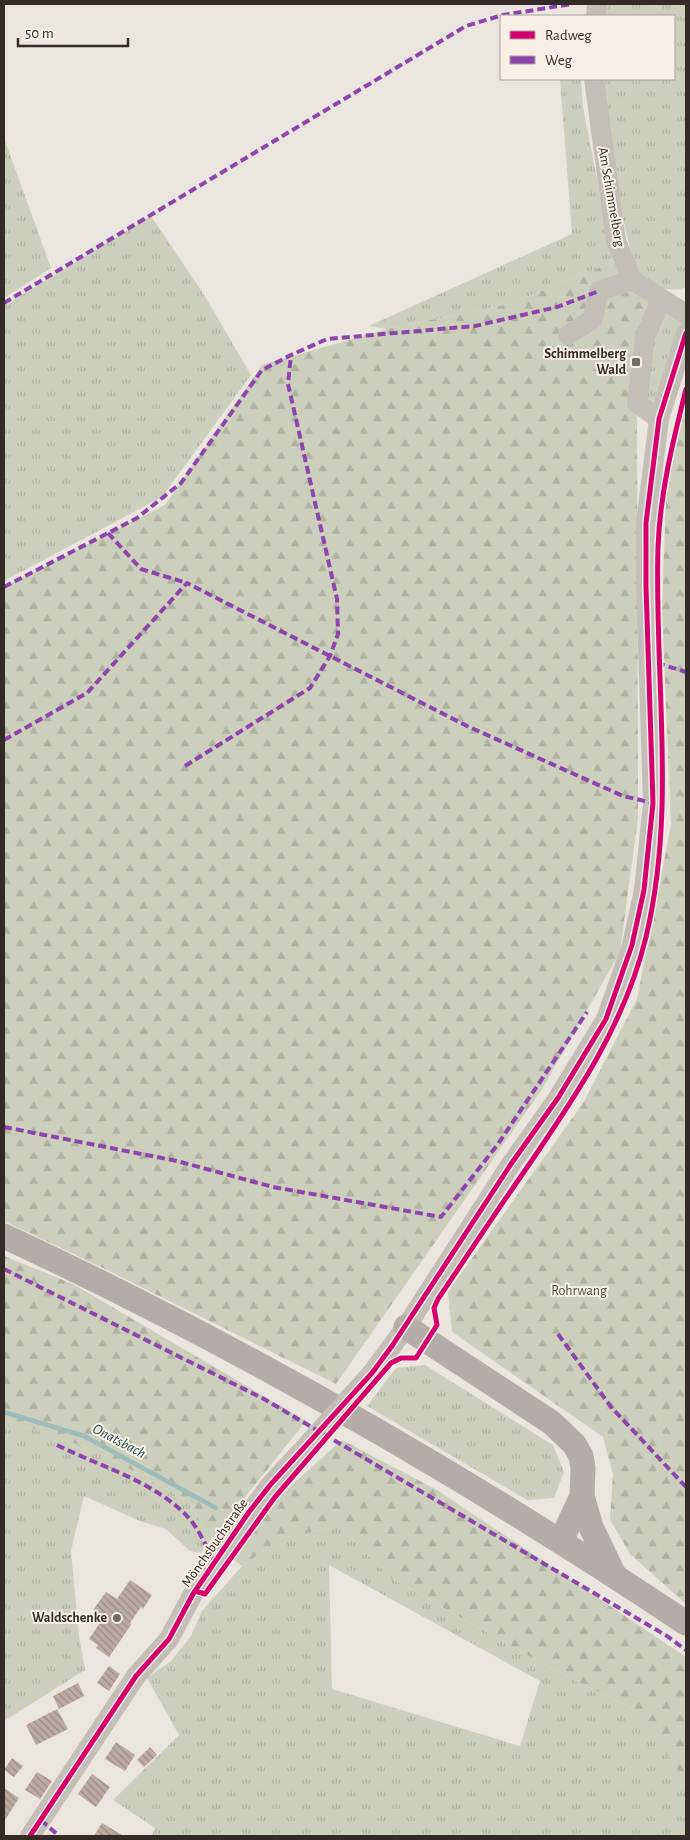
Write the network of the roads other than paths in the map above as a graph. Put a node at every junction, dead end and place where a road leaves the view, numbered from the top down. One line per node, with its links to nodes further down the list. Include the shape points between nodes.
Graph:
1 (594, 80): 2 (street, Am Schimmelberg, via 616,241)
2 (632, 280): 3 (street); 6 (street, via 599,291 593,319)
3 (661, 300): 4 (street); 7 (street, via 646,337 637,403)
4 (686, 314)
5 (686, 332): 7 (street, Mönchsbuchstraße)
6 (568, 335)
7 (659, 419): 9 (street, Mönchsbuchstraße, via 646,523 653,803 644,890 632,945 606,1019 558,1098 511,1164)
8 (4, 1236): 11 (main road, via 105,1284 290,1381 403,1444)
9 (406, 1327): 10 (main road, via 566,1434 581,1456); 14 (street, Mönchsbuchstraße, bridge, via 372,1373 271,1484 240,1525 193,1594 168,1638 136,1676)
10 (582, 1496): 11 (main road); 12 (main road, via 591,1527)
11 (561, 1541): 12 (main road)
12 (614, 1575): 13 (main road)
13 (686, 1623)
14 (30, 1836)

